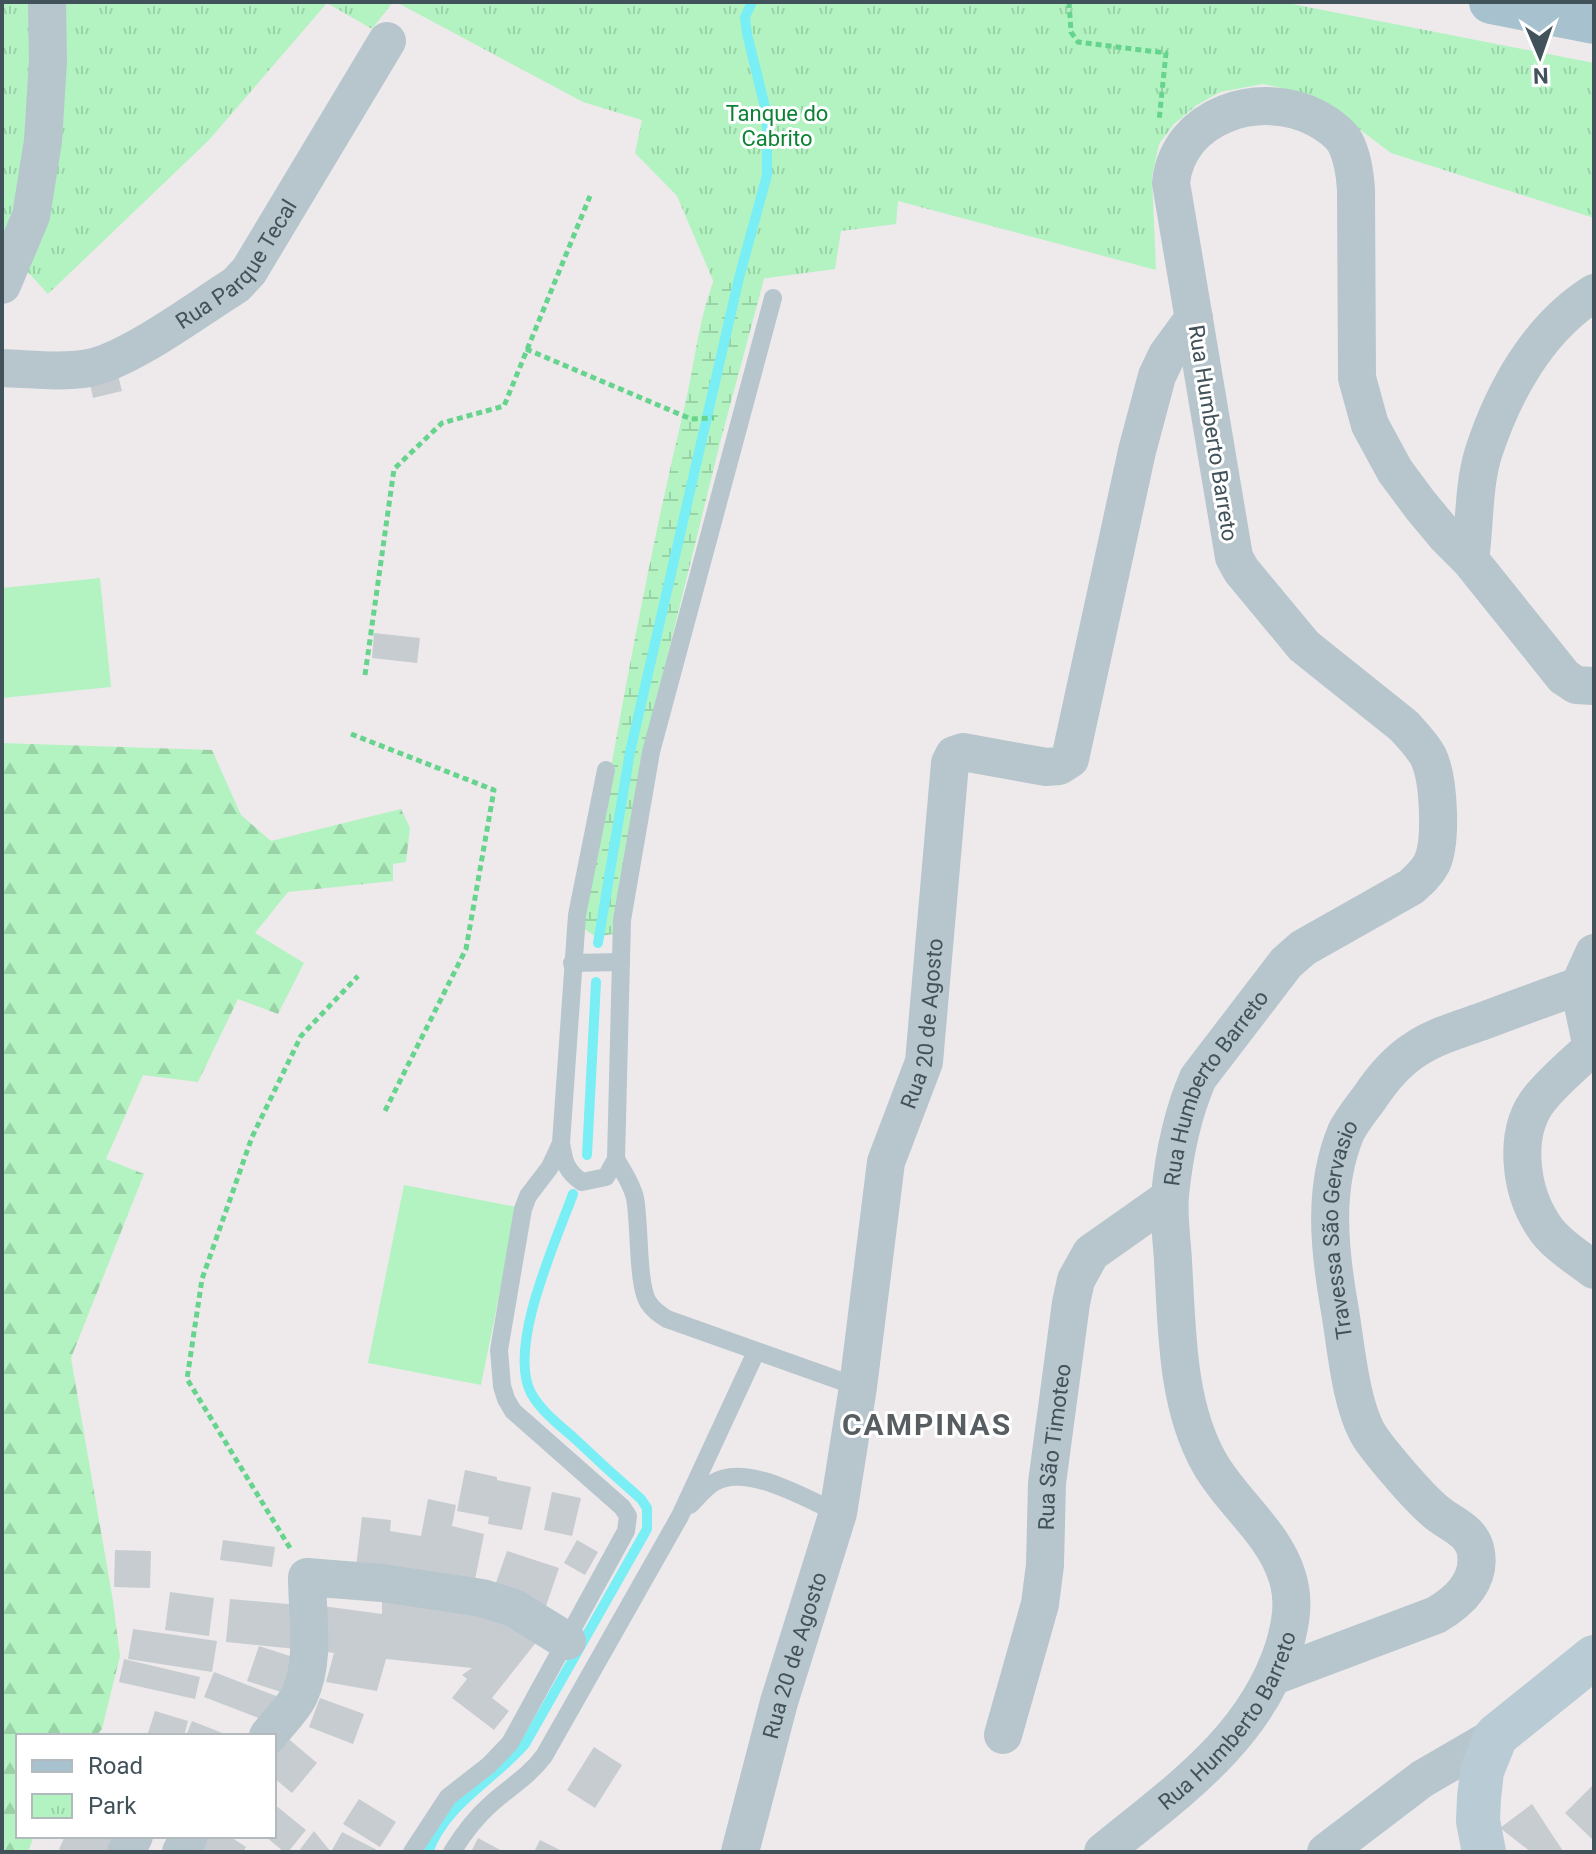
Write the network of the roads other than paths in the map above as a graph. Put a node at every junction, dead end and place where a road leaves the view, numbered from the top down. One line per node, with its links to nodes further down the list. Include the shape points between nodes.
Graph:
1 (47, 2): 5 (street, via 43,141 31,216)
2 (1491, 2): 3 (main road)
3 (1594, 22)
4 (387, 41): 9 (street, Rua Parque Tecal, via 236,285 118,359 91,368)
5 (2, 285)
6 (1594, 293): 10 (street, via 1557,323 1513,383 1483,456)
7 (773, 298): 13 (lane, via 651,752 622,920)
8 (1194, 318): 10 (street, Rua Humberto Barreto, via 1171,183 1175,159 1215,117 1254,107 1290,107 1323,122 1344,139 1354,168 1357,378 1370,425 1395,471); 19 (street, Rua Humberto Barreto, via 1234,557 1304,646 1419,742 1434,773 1436,846 1433,862 1411,887 1286,963 1198,1078 1182,1123); 22 (street, Rua 20 de Agosto, via 1157,376 1070,759 1046,767 963,752 950,763 924,1062 886,1162)
9 (2, 368)
10 (1470, 560): 11 (street, via 1564,677 1576,685)
11 (1594, 686)
12 (606, 770): 14 (lane)
13 (621, 962): 14 (lane); 18 (lane)
14 (572, 963): 17 (lane)
15 (1587, 969): 16 (street); 27 (street, Travessa São Gervasio, via 1416,1049 1377,1086 1347,1130 1334,1173 1329,1235 1357,1405 1371,1439 1435,1511 1474,1544 1475,1576 1453,1605 1436,1615)
16 (1593, 1047): 20 (street, via 1539,1099 1522,1147 1524,1177 1544,1228)
17 (561, 1143): 18 (lane, via 564,1164 582,1182 606,1177); 25 (lane, via 523,1209 499,1350 502,1386 513,1411 628,1516 626,1531)
18 (616, 1159): 21 (lane, via 635,1198 647,1301 667,1319)
19 (1169, 1198): 27 (street, Rua Humberto Barreto, via 1184,1386 1199,1442 1270,1542 1292,1592 1288,1632); 29 (street, Rua São Timoteo, via 1091,1253 1076,1280 1047,1483 1040,1604)
20 (1594, 1270)
21 (756, 1352): 22 (lane); 24 (lane)
22 (858, 1387): 23 (street, Rua 20 de Agosto)
23 (838, 1513): 24 (lane, via 739,1476 714,1482); 33 (street, Rua 20 de Agosto, via 779,1702)
24 (680, 1516): 32 (lane, via 544,1756 491,1804)
25 (567, 1641): 28 (street, via 514,1608 482,1598 307,1577 304,1683); 31 (lane, via 510,1743 448,1797)
26 (1594, 1657): 30 (street)
27 (1274, 1676): 34 (street, Rua Humberto Barreto, via 1231,1742 1209,1765)
28 (270, 1734)
29 (1003, 1735)
30 (1496, 1736): 35 (street, via 1422,1779); 36 (street, via 1482,1771 1479,1798)
31 (412, 1852)
32 (452, 1852)
33 (740, 1852)
34 (1103, 1852)
35 (1326, 1852)
36 (1484, 1852)

